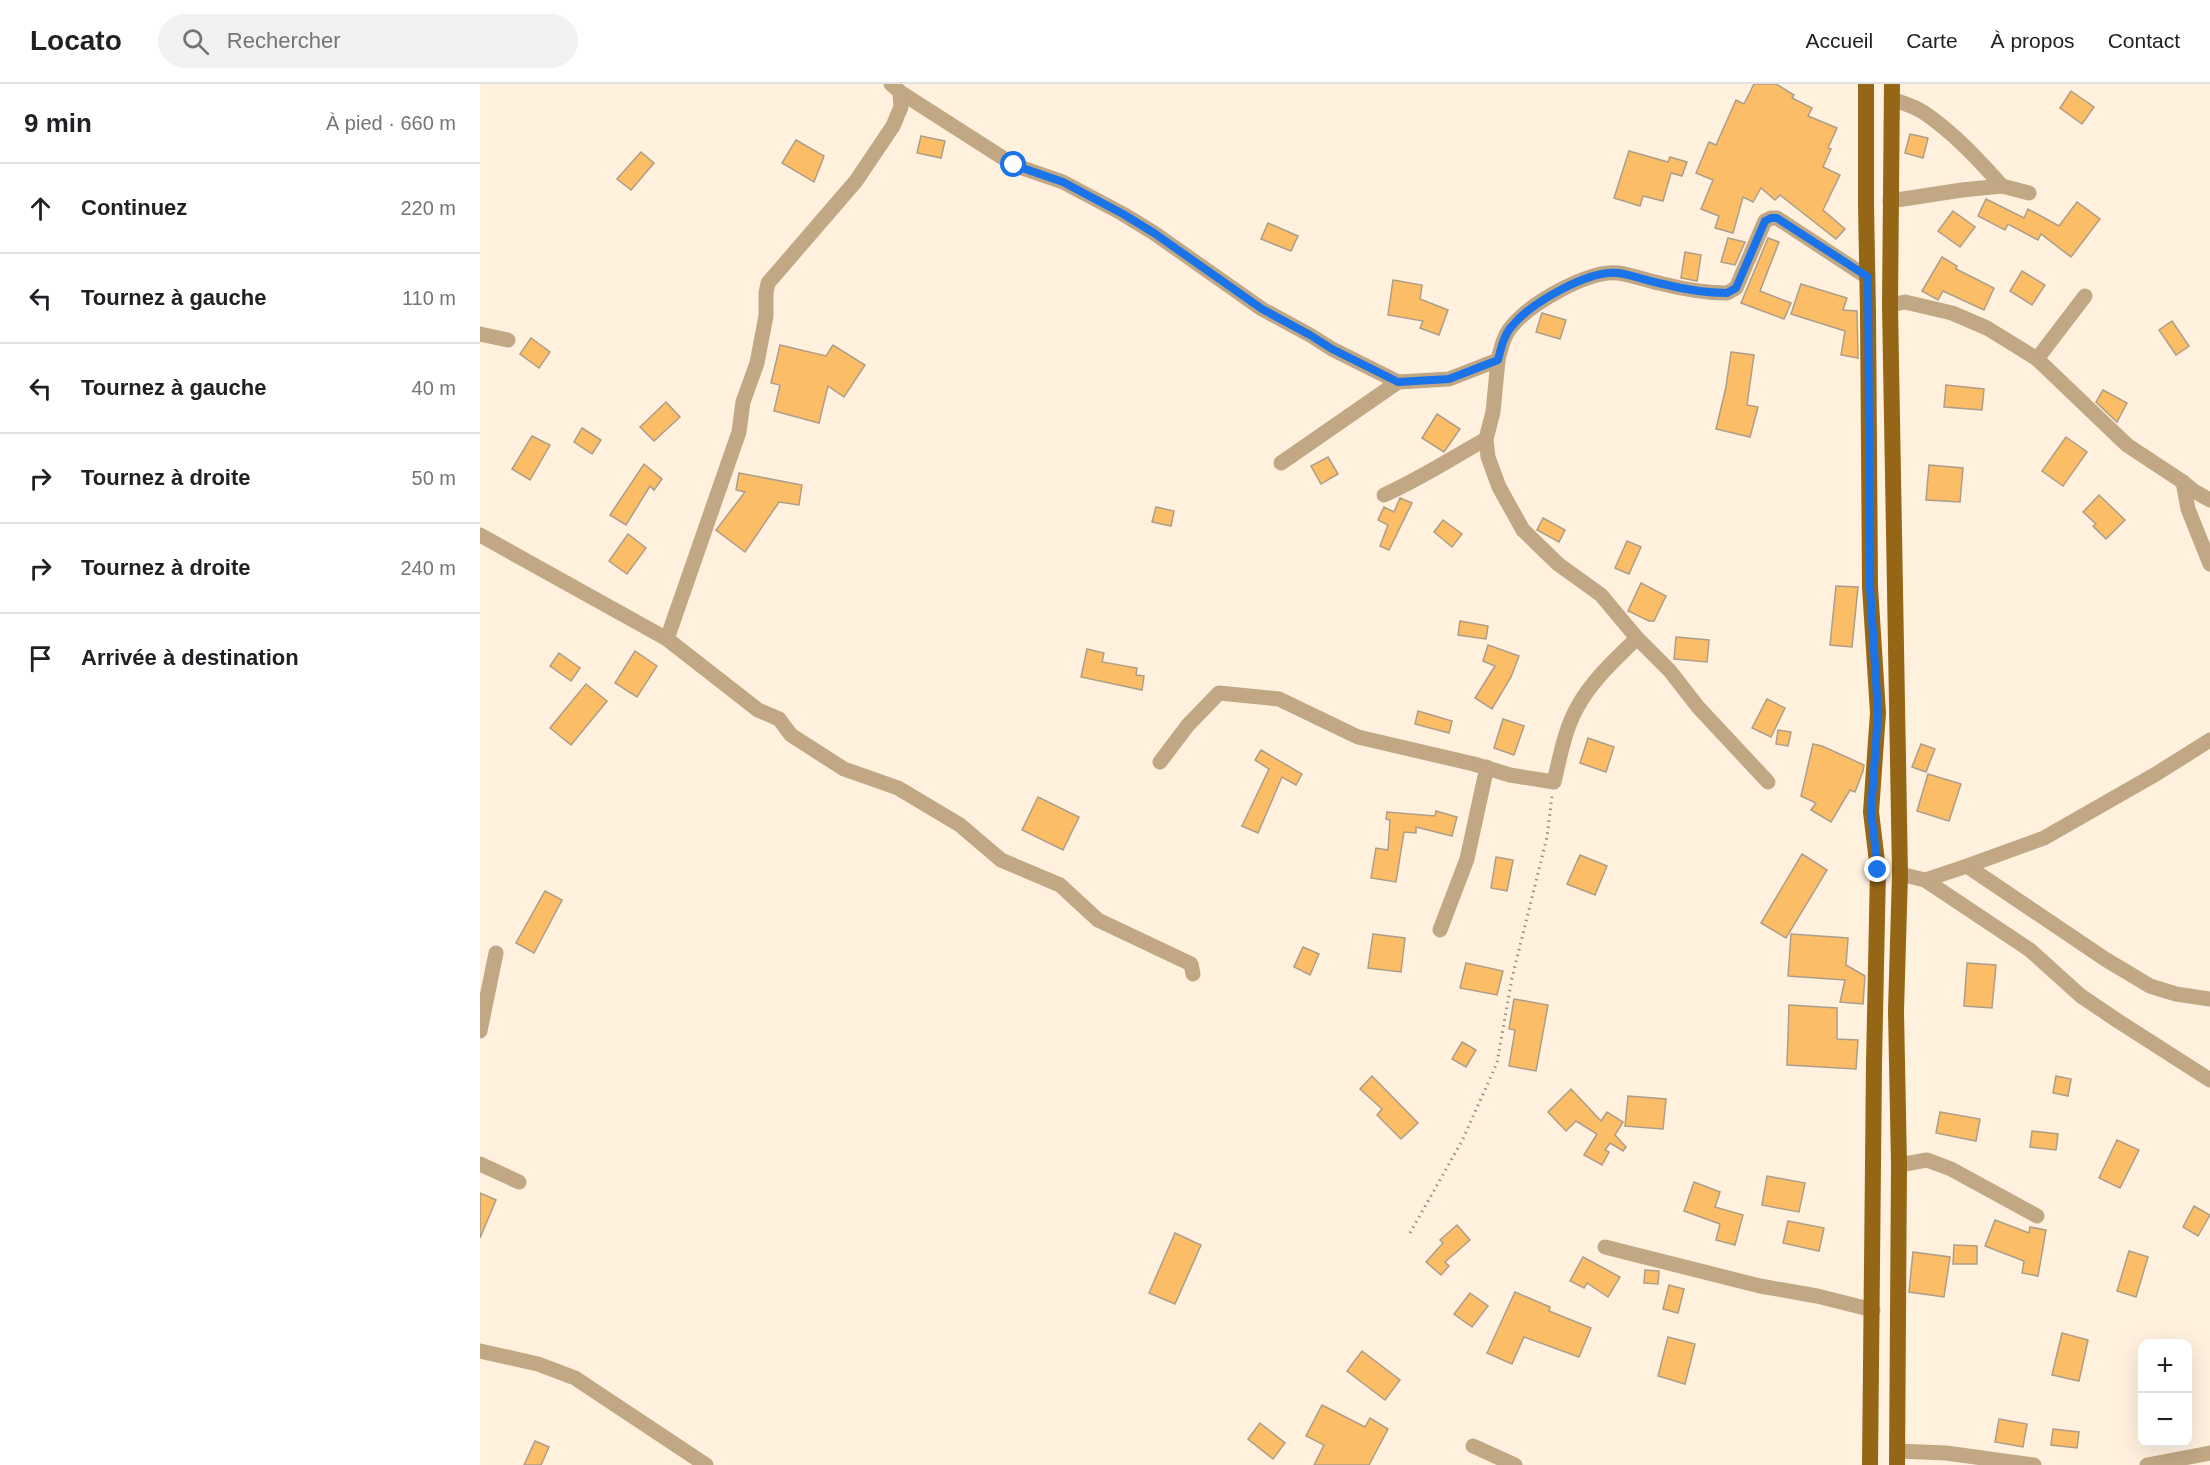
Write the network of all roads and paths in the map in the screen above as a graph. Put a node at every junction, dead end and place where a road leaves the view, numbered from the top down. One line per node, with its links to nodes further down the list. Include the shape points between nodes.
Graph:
1 (1866, 84): 7 (main road)
2 (896, 88): 14 (street, via 1014,165 1063,182 1123,214 1262,309); 23 (street, via 901,107 856,182 768,283 757,363 743,402 739,432)
3 (1892, 92): 4 (street, via 1939,124); 6 (main road)
4 (2002, 186): 5 (street); 6 (street)
5 (2028, 193)
6 (1890, 201): 9 (main road)
7 (1868, 277): 13 (street, via 1777,218 1771,218 1765,221 1736,288 1727,293 1600,273 1528,309 1511,327); 44 (main road, via 1870,587 1878,713 1871,812 1878,870)
8 (2085, 296): 12 (street)
9 (1890, 305): 12 (street, via 1905,302 1952,313 1987,328); 30 (main road)
10 (480, 334): 11 (street)
11 (508, 340)
12 (2037, 359): 17 (street, via 2127,445)
13 (1498, 360): 14 (street, via 1449,379); 15 (street)
14 (1398, 382): 16 (street)
15 (1486, 439): 18 (street); 22 (street, via 1499,487 1523,530 1558,564 1601,595)
16 (1281, 463)
17 (2183, 482): 19 (street); 21 (street, via 2188,509)
18 (1384, 495)
19 (2210, 500)
20 (480, 535): 23 (street)
21 (2210, 564)
22 (1637, 638): 27 (street, via 1594,682 1577,707); 28 (street)
23 (667, 639): 34 (street, via 758,710 779,720 792,735 844,769 898,788 960,825 1002,860 1060,885 1098,920 1191,964)
24 (2210, 740): 29 (street, via 2044,838)
25 (1160, 762): 26 (street, via 1219,693 1279,699 1358,737)
26 (1487, 767): 27 (street); 32 (street, via 1467,859)
27 (1554, 782): 42 (path, via 1547,837 1512,978 1497,1063 1462,1141)
28 (1768, 782)
29 (1967, 866): 31 (street); 35 (street, via 2150,986)
30 (1900, 874): 31 (street); 39 (main road, via 1896,1011)
31 (1924, 880): 37 (street, via 2030,950 2081,996)
32 (1440, 930)
33 (496, 953): 36 (street)
34 (1193, 974)
35 (2210, 999)
36 (480, 1031)
37 (2210, 1080)
38 (480, 1164): 40 (street)
39 (1899, 1165): 41 (street, via 1927,1160); 48 (main road)
40 (519, 1182)
41 (2037, 1216)
42 (1410, 1233)
43 (1605, 1247): 44 (street)
44 (1873, 1310): 51 (main road)
45 (480, 1351): 49 (street, via 538,1364 575,1378)
46 (1473, 1446): 50 (street)
47 (2210, 1453): 53 (street)
48 (1897, 1458): 52 (street, via 1946,1453)
49 (706, 1465)
50 (1515, 1465)
51 (1870, 1465)
52 (2034, 1465)
53 (2147, 1465)

